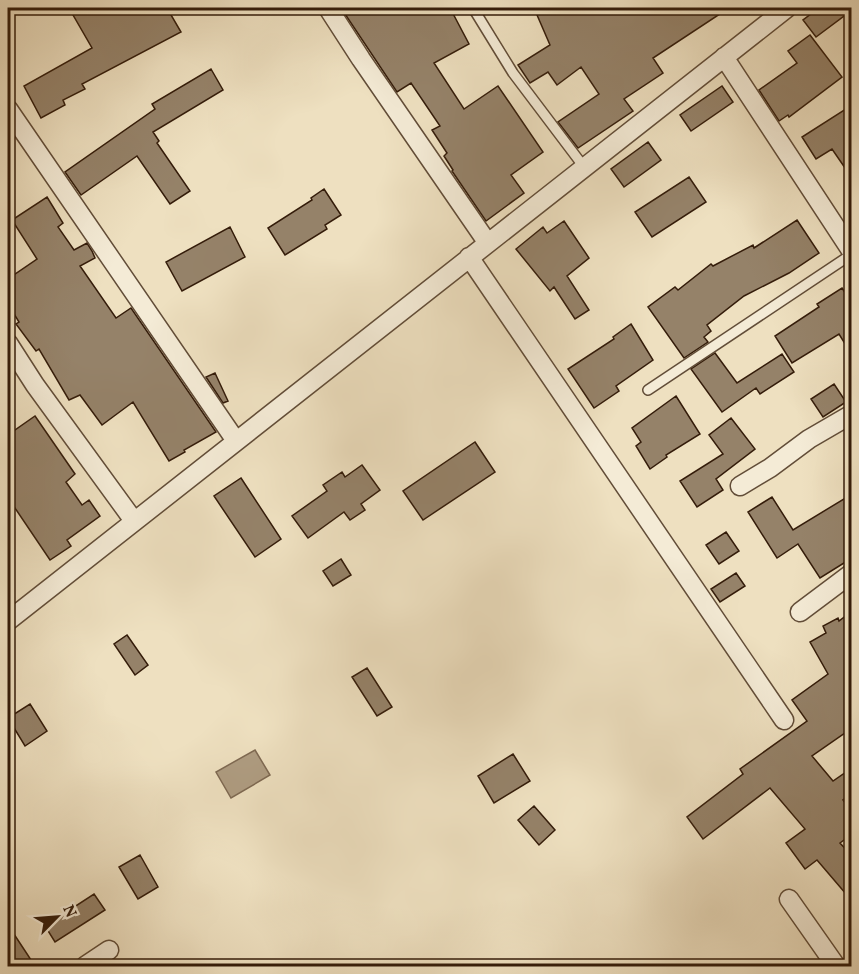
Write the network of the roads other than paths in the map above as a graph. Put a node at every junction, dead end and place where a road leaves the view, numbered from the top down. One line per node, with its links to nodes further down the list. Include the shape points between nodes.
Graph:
1 (328, 8): 7 (street)
2 (473, 8): 6 (lane, via 513,73)
3 (777, 11): 4 (street)
4 (724, 57): 6 (street); 8 (street)
5 (8, 109): 13 (street)
6 (584, 167): 7 (street)
7 (487, 242): 9 (street)
8 (852, 253): 11 (lane)
9 (469, 257): 13 (street); 19 (street)
10 (8, 344): 15 (street)
11 (648, 390)
12 (852, 414): 14 (street)
13 (236, 441): 15 (street)
14 (741, 486)
15 (134, 521): 18 (street)
16 (852, 573): 17 (street)
17 (800, 612)
18 (8, 621)
19 (784, 720)
20 (789, 899): 23 (street)
21 (109, 950): 22 (street)
22 (85, 966)
23 (836, 966)

